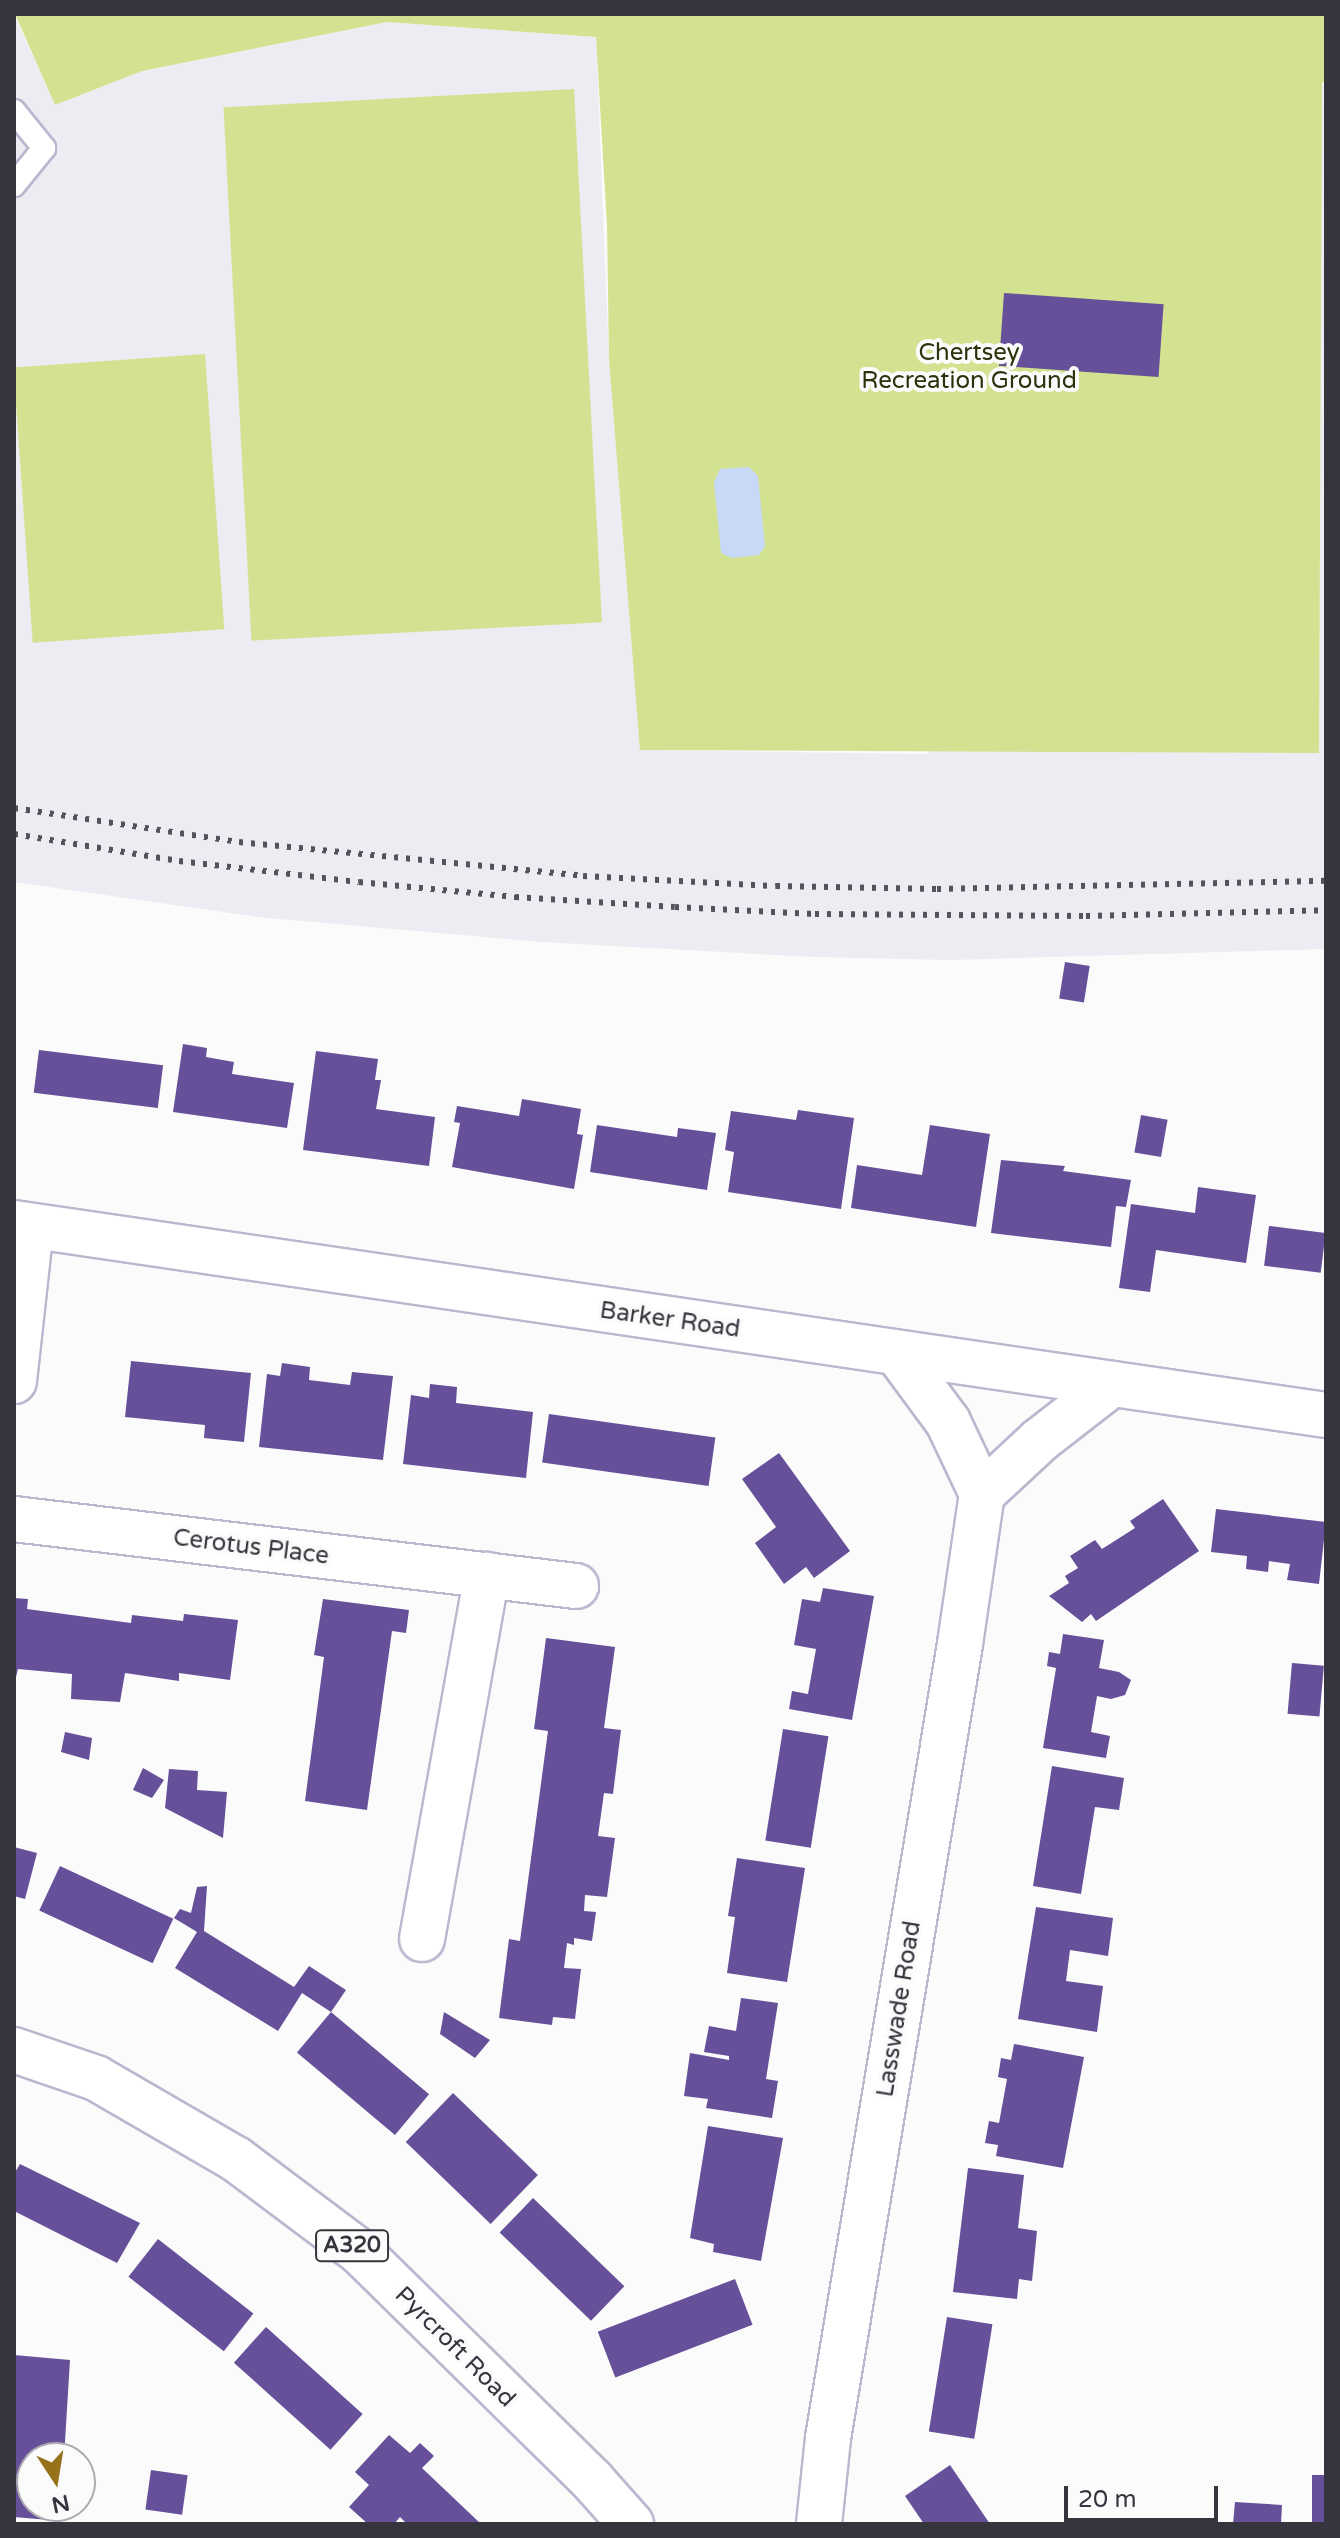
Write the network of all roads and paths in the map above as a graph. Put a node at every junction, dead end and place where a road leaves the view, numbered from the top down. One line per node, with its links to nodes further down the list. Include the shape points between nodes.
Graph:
1 (14, 111): 2 (lane, via 44,148)
2 (14, 185)
3 (22, 1224): 4 (street, Barker Road); 5 (street)
4 (897, 1353): 6 (street, Barker Road); 8 (street, via 948,1422)
5 (14, 1381)
6 (1112, 1384): 7 (street, Barker Road); 8 (street)
7 (1326, 1415)
8 (982, 1494): 15 (street, Lasswade Road, via 828,2438)
9 (14, 1519): 10 (street, Cerotus Place)
10 (487, 1575): 11 (street, Cerotus Place); 12 (street)
11 (576, 1586)
12 (422, 1939)
13 (14, 2050): 14 (street, Pyrcroft Road / A320, via 96,2078 236,2159 360,2252)
14 (631, 2524)
15 (819, 2524)

